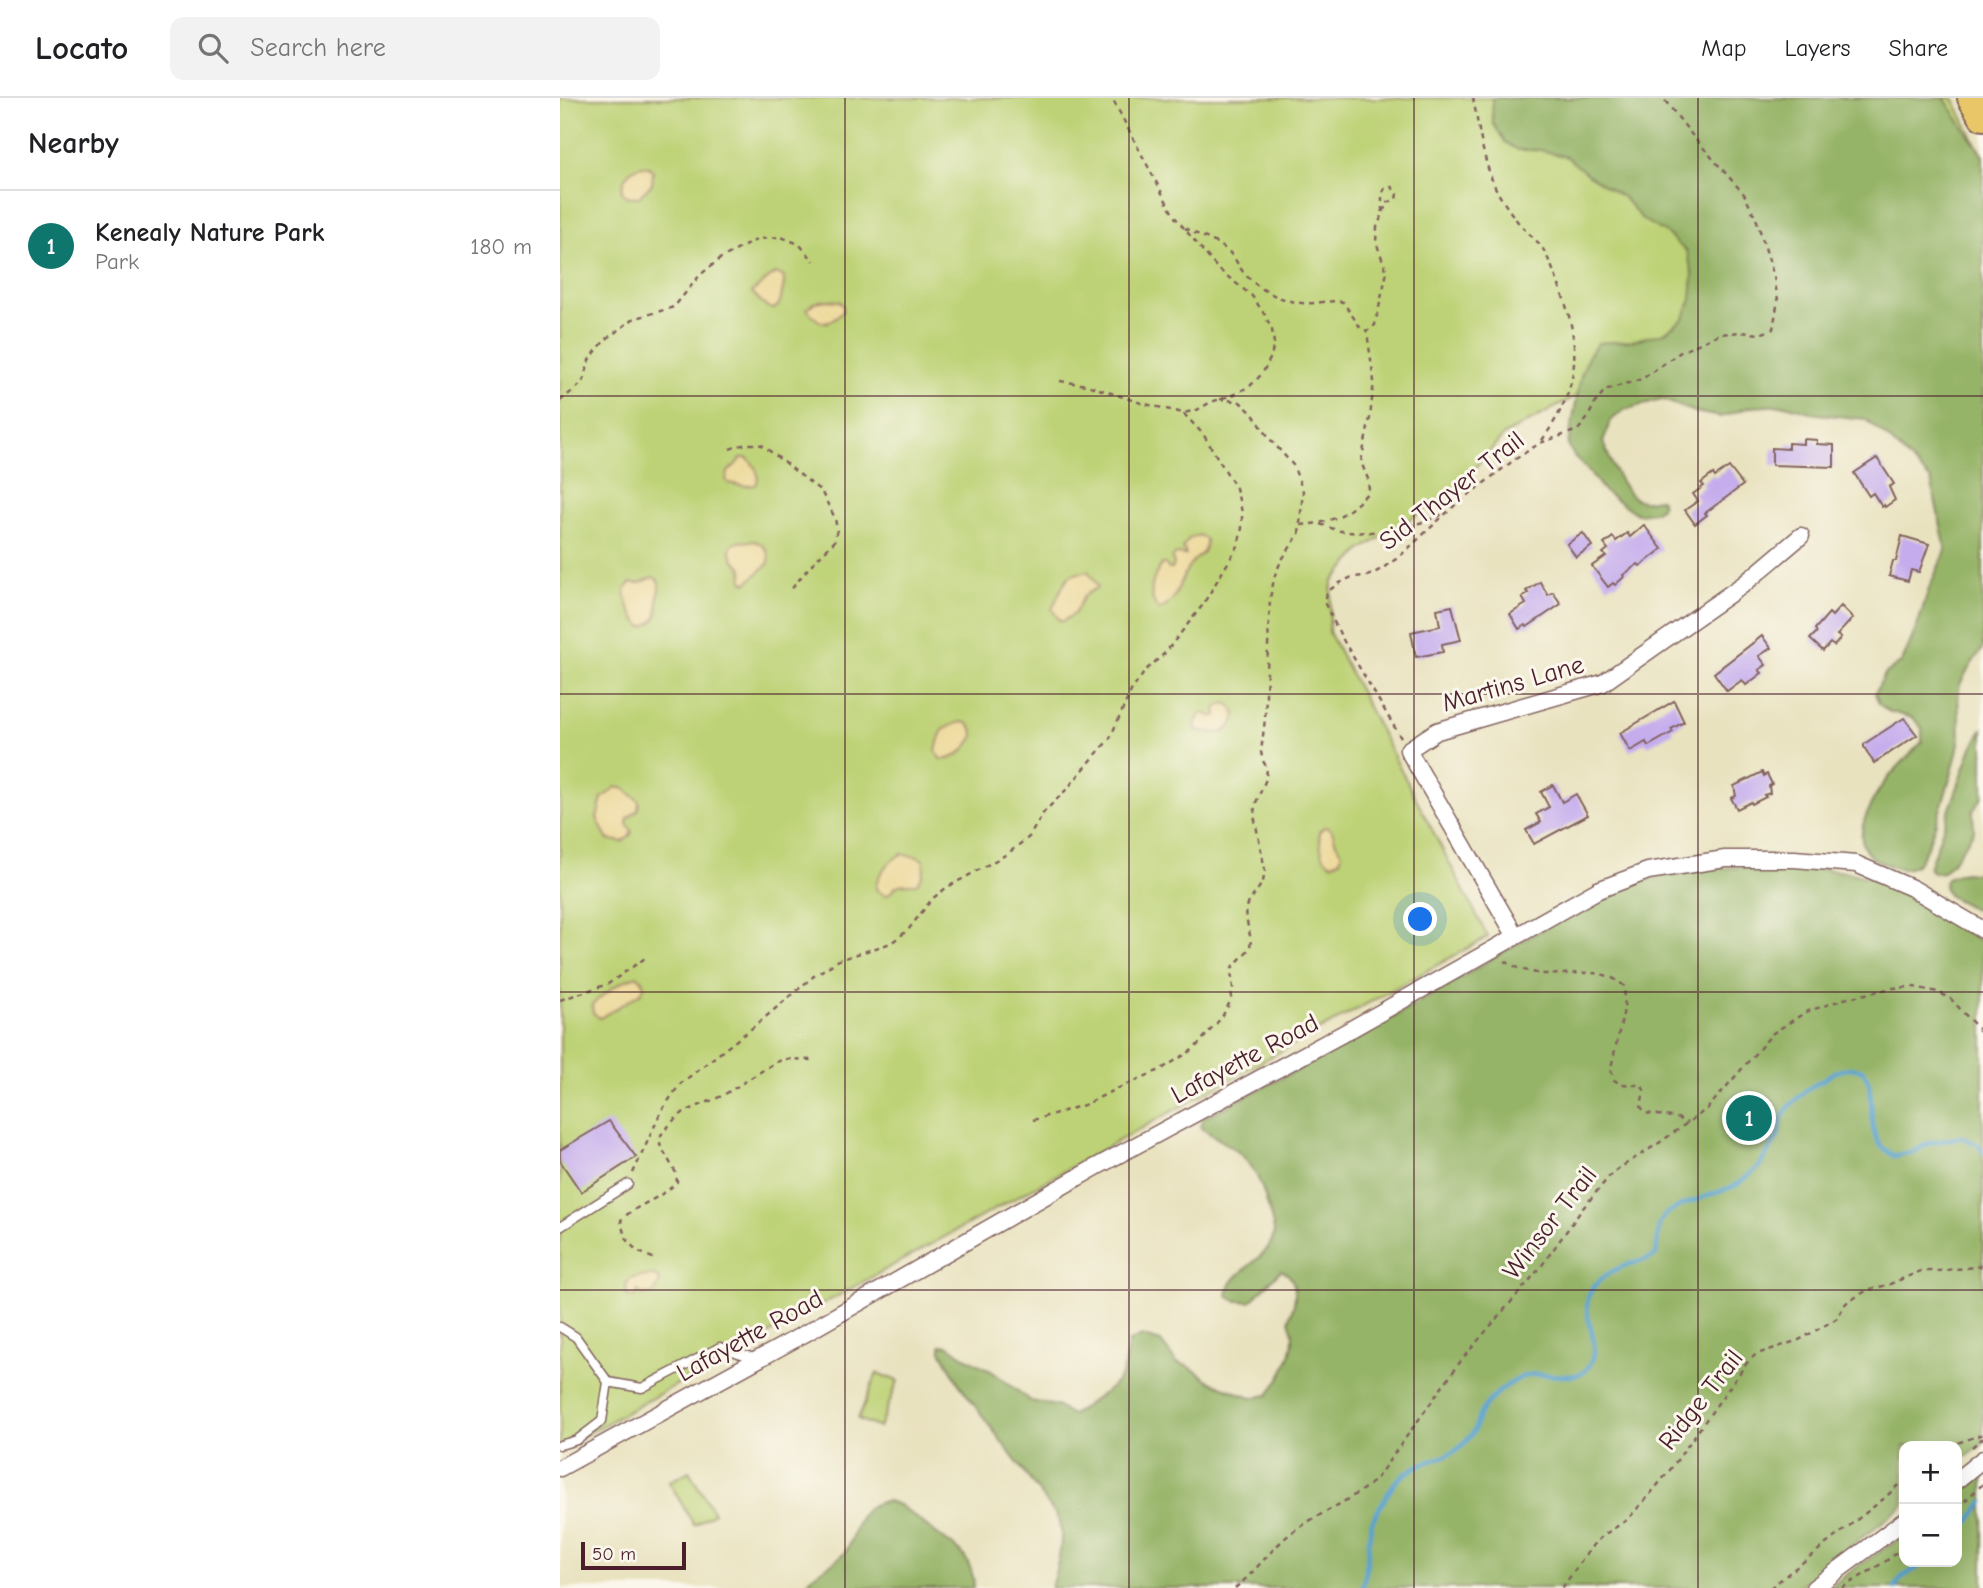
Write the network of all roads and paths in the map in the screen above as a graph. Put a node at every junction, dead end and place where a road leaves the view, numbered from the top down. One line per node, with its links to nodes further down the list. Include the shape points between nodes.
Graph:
1 (1112, 98): 7 (path)
2 (1473, 98): 14 (path, via 1497,191 1542,247 1555,273 1574,342 1568,394 1558,419)
3 (1663, 98): 14 (path, Sid Thayer Trail, via 1744,194 1774,277 1778,300 1773,329 1760,334 1719,334 1701,342 1642,379 1605,390 1578,430)
4 (1972, 98): 5 (highway)
5 (1983, 116)
6 (1382, 212): 6 (path, via 1396,199 1392,187 1382,194); 9 (path, via 1376,242 1387,272 1375,325)
7 (1182, 226): 9 (path, via 1231,253 1261,289 1296,303 1343,302); 11 (path, via 1217,268 1252,296 1272,330 1271,357 1262,374 1250,386)
8 (814, 261): 12 (path, via 799,244 780,237 758,239 721,258 674,307 633,319 605,340 589,360 580,385)
9 (1367, 331): 17 (path, via 1374,380 1361,462 1369,491 1343,514)
10 (1060, 382): 13 (path, via 1087,385)
11 (1220, 399): 13 (path); 18 (path, via 1240,402 1252,413 1293,466 1303,491)
12 (560, 401)
13 (1183, 413): 31 (path, via 1203,434 1236,488 1242,512 1238,546 1184,631 1131,691 1110,738 1044,812 1029,837 932,898 908,930 891,943 839,960 815,975 680,1084 662,1110)
14 (1540, 443): 16 (path, Sid Thayer Trail)
15 (730, 449): 20 (path, via 740,444 762,445 821,491 832,511 837,530 834,542)
16 (1448, 511): 17 (path, via 1428,521 1385,530 1340,531); 21 (path, Sid Thayer Trail, via 1399,558 1367,576 1338,584 1327,593 1325,604)
17 (1320, 524): 18 (path)
18 (1301, 526): 29 (path, via 1281,561 1270,598 1261,752 1266,779 1254,815 1264,882 1246,910 1250,948 1231,969 1230,1002 1194,1049 1160,1070 1084,1105)
19 (1801, 536): 21 (street, Martins Lane, via 1744,584 1603,683 1437,731)
20 (790, 591)
21 (1408, 750): 23 (street)
22 (1983, 930): 23 (street, Lafayette Road, via 1912,888 1856,864 1725,859 1648,871 1598,890)
23 (1515, 935): 24 (street, Lafayette Road)
24 (1493, 948): 30 (path, via 1506,962 1526,972 1614,976 1624,986 1625,1000 1613,1079 1643,1086 1641,1107 1646,1113); 36 (street, Lafayette Road)
25 (648, 956): 26 (path, via 608,984)
26 (560, 1000)
27 (1983, 1034): 30 (path, Winsor Trail, via 1951,999 1938,992 1892,988 1844,999 1806,1012 1773,1033)
28 (814, 1060): 33 (path, via 776,1062 722,1096 684,1112 661,1135 660,1145 677,1182 621,1220 633,1249)
29 (1034, 1120)
30 (1688, 1124): 49 (path, Winsor Trail, via 1613,1172 1463,1358 1376,1479 1299,1527)
31 (628, 1184): 32 (lane)
32 (560, 1227)
33 (653, 1258)
34 (1983, 1266): 50 (path, Ridge Trail, via 1921,1271 1866,1291 1846,1303 1836,1319 1749,1360 1670,1470 1627,1520 1593,1545)
35 (560, 1327): 37 (lane, via 576,1337)
36 (758, 1359): 37 (lane, via 720,1347 642,1388); 42 (street, Lafayette Road)
37 (608, 1382): 40 (lane, via 601,1421 577,1440)
38 (1983, 1434): 39 (path)
39 (1962, 1441)
40 (560, 1444)
41 (1983, 1459): 43 (street)
42 (560, 1468)
43 (1962, 1476)
44 (1899, 1484): 51 (path)
45 (1983, 1484): 46 (path)
46 (1961, 1504)
47 (1899, 1525): 52 (street)
48 (1899, 1551): 53 (path)
49 (1235, 1588)
50 (1562, 1588)
51 (1770, 1588)
52 (1814, 1588)
53 (1842, 1588)

